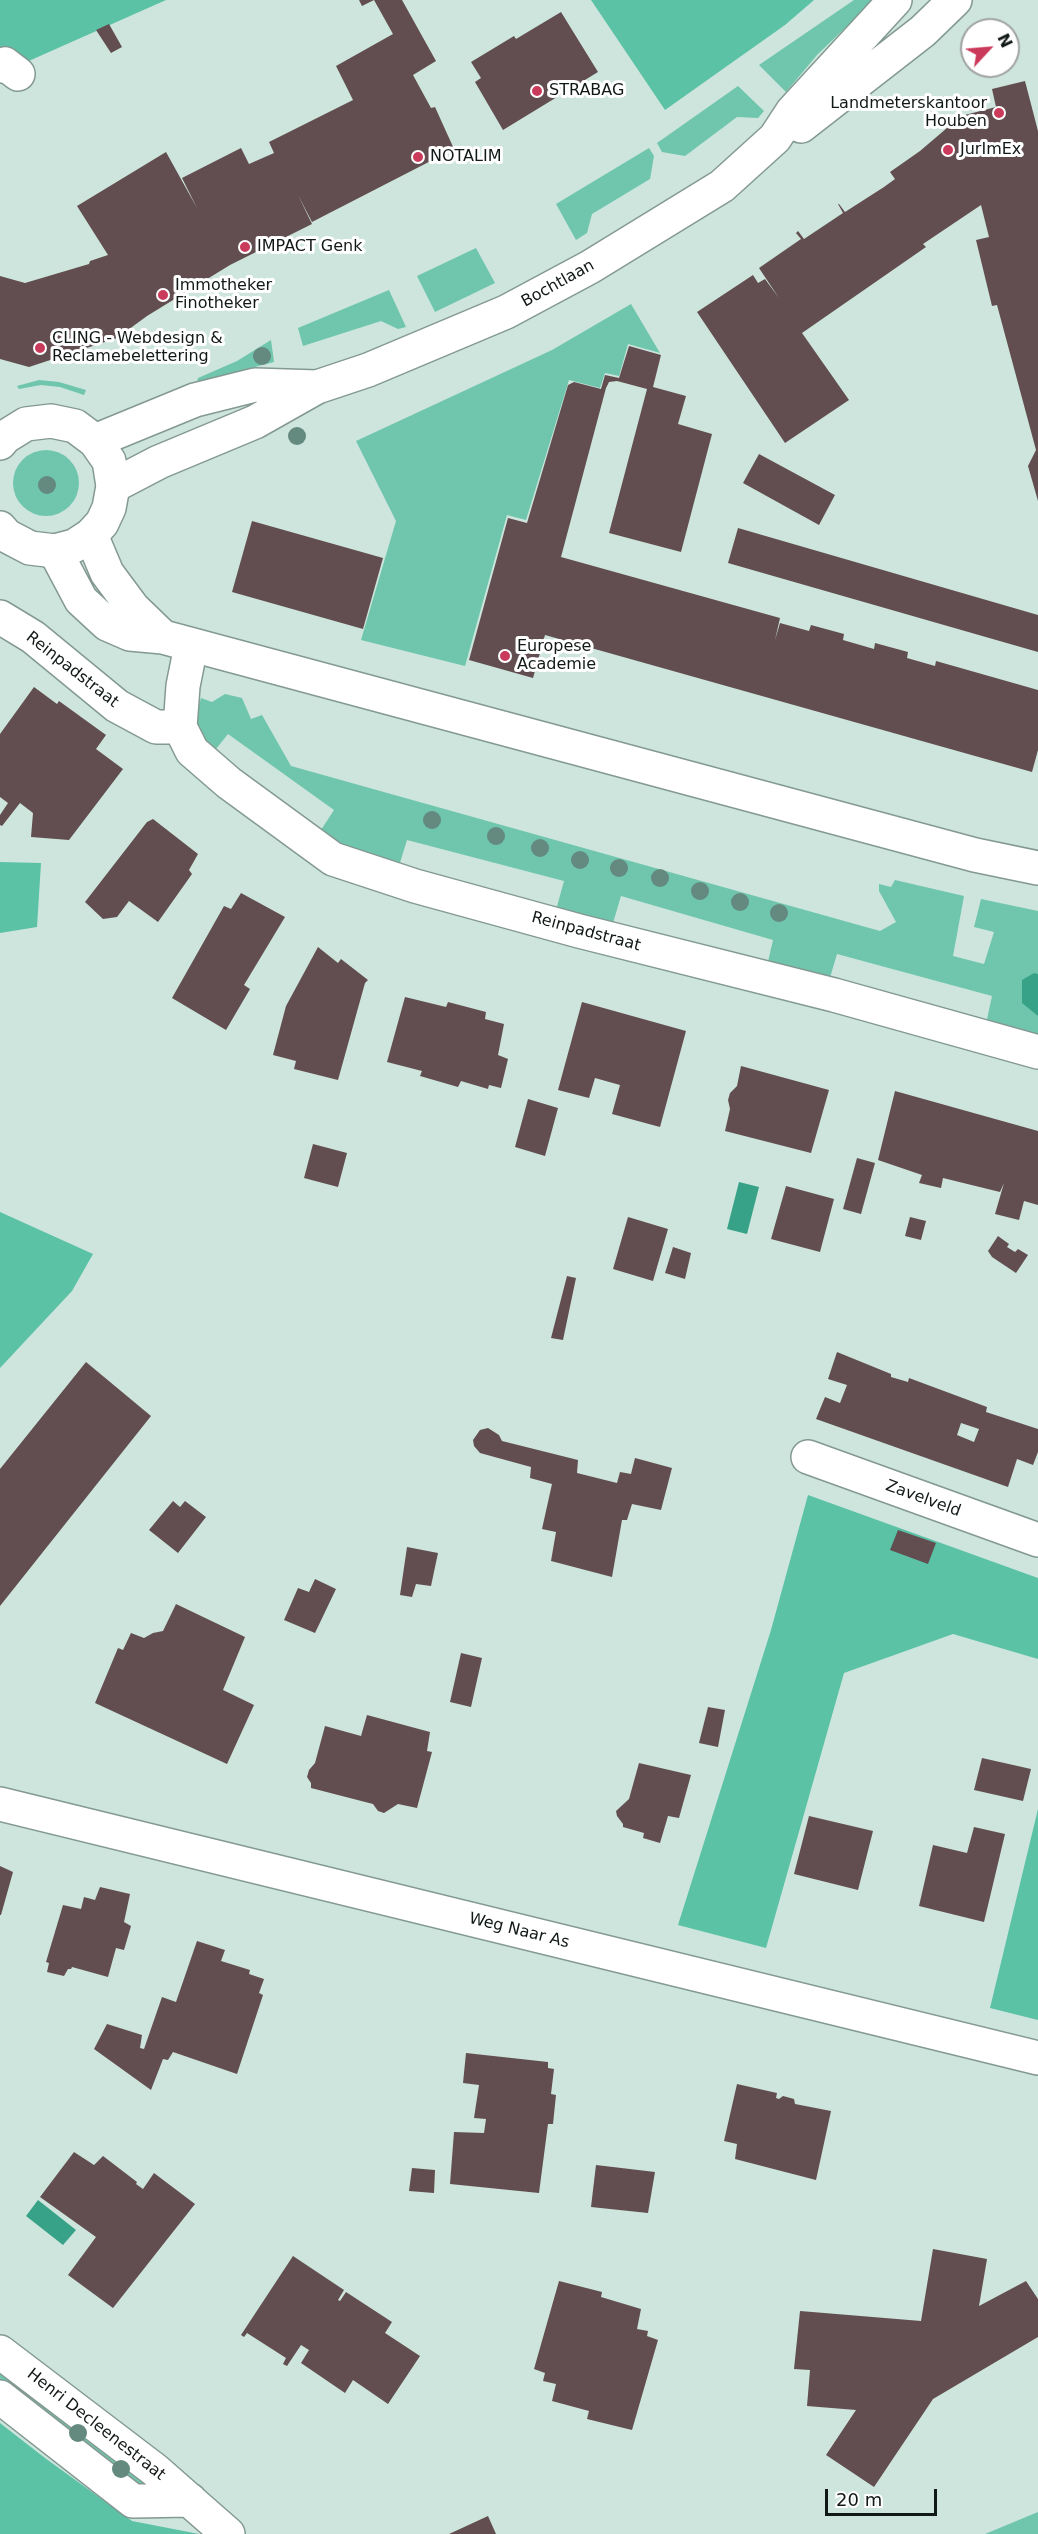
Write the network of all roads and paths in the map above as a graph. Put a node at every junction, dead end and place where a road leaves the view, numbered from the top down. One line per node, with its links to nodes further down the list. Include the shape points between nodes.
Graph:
1 (895, 0): 3 (street, Bochtlaan, via 792,112)
2 (955, 0): 3 (street, Bochtlaan, via 923,31 800,126)
3 (775, 138): 4 (street, Bochtlaan, via 722,186 591,267 506,312 368,370)
4 (317, 387): 5 (street, Bochtlaan, via 245,387 195,400); 7 (street, Bochtlaan, via 255,422)
5 (95, 441): 6 (street, via 75,426 51,421 26,424); 7 (street, via 109,461)
6 (0, 443)
7 (113, 486): 9 (street, via 109,508)
8 (0, 528): 10 (street, via 30,548)
9 (91, 535): 10 (street, via 74,546); 12 (street, via 106,573 133,608)
10 (56, 550): 12 (street, via 81,600 107,624 130,634)
11 (0, 617): 13 (street, Reinpadstraat, via 33,637 117,706 156,728)
12 (177, 642): 13 (street, via 183,686); 14 (street, via 975,855)
13 (180, 727): 15 (street, Reinpadstraat, via 192,751 229,783 333,859 579,931 834,995)
14 (1038, 868)
15 (1038, 1052)
16 (808, 1457): 17 (street, Zavelveld)
17 (1038, 1540)
18 (0, 1804): 19 (street, Weg Naar As)
19 (1038, 2058)
20 (0, 2352): 22 (street, Henri Decleenestraat)
21 (0, 2397): 22 (street, Henri Decleenestraat, via 133,2501)
22 (190, 2500): 23 (street, Henri Decleenestraat)
23 (228, 2534)

